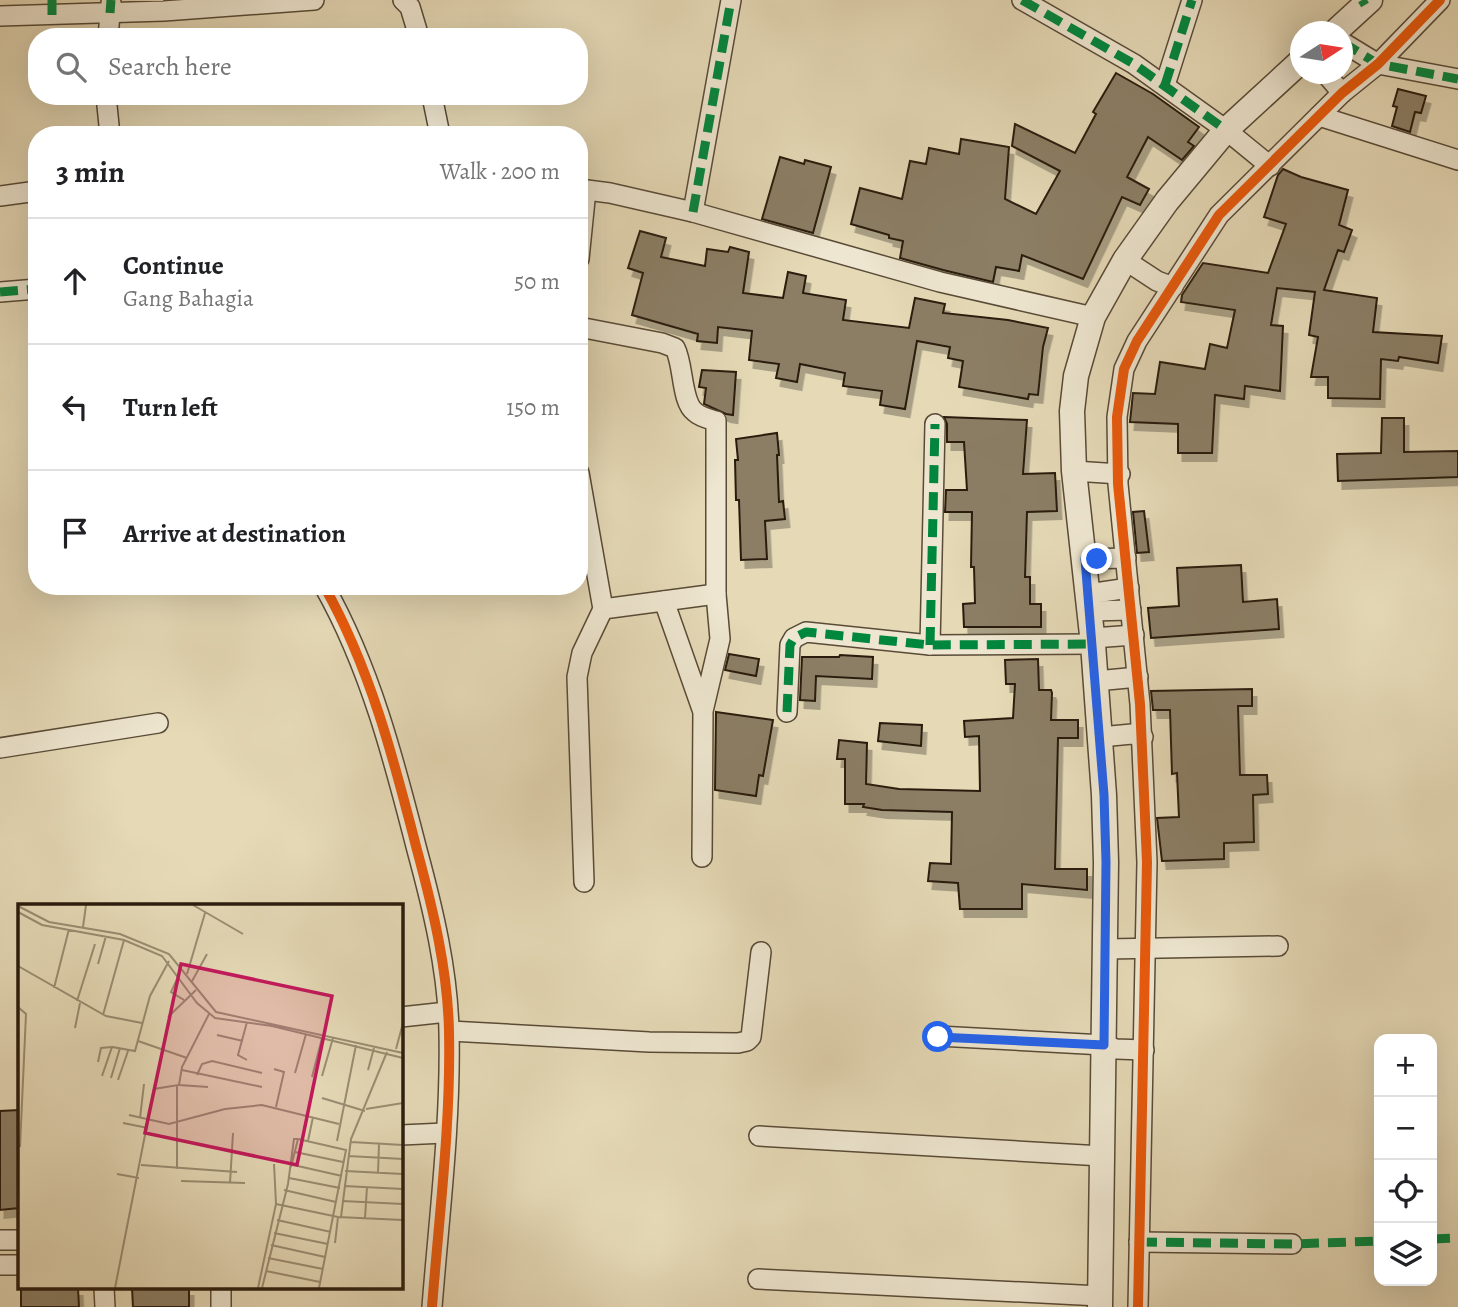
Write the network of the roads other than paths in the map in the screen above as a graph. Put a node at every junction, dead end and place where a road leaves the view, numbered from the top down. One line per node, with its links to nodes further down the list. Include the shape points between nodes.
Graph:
1 (314, 0): 9 (street)
2 (403, 0): 13 (street)
3 (731, 0): 32 (street)
4 (1022, 0): 20 (street)
5 (1192, 0): 20 (street)
6 (1440, 0): 15 (street)
7 (1366, 2): 11 (street)
8 (52, 7): 9 (street); 10 (street)
9 (111, 7): 12 (street)
10 (0, 16)
11 (1353, 21)
12 (109, 28)
13 (416, 28)
14 (1353, 47): 15 (street)
15 (1372, 59): 16 (street); 18 (street)
16 (1353, 71)
17 (1290, 73): 26 (street)
18 (1458, 79)
19 (1334, 84): 23 (street)
20 (1165, 85): 26 (street)
21 (107, 105): 24 (street)
22 (434, 105): 25 (street)
23 (1319, 116): 27 (street); 28 (street)
24 (109, 126)
25 (438, 126)
26 (1232, 135): 28 (street); 33 (street, via 1167,201)
27 (1458, 160)
28 (1265, 161): 34 (street)
29 (588, 191): 32 (street)
30 (28, 192): 31 (street)
31 (0, 196)
32 (693, 212): 37 (street, via 940,282)
33 (1130, 263): 34 (street); 37 (street)
34 (1165, 284): 41 (street, via 1124,369 1117,417)
35 (28, 290): 36 (street)
36 (0, 292)
37 (1093, 317): 40 (street, via 1076,376 1072,411)
38 (588, 329): 45 (street, via 675,348 691,408 716,421)
39 (935, 424): 52 (street)
40 (1080, 472): 41 (street); 43 (street)
41 (1117, 474): 43 (street)
42 (588, 524): 49 (street)
43 (1106, 558): 44 (street); 48 (street)
44 (1124, 589): 48 (street); 50 (street)
45 (716, 594): 47 (street); 55 (street, via 720,639)
46 (329, 595): 66 (street, via 383,724 404,795 434,914)
47 (664, 601): 49 (street); 55 (street)
48 (1094, 602): 50 (street); 51 (street)
49 (603, 609): 61 (street, via 582,653 577,677)
50 (1126, 610): 51 (street)
51 (1110, 638): 52 (street); 53 (street); 54 (street)
52 (930, 645): 56 (street, via 806,632 790,645)
53 (1133, 678): 54 (street); 58 (street)
54 (1102, 681): 58 (street)
55 (703, 711): 60 (street)
56 (787, 712)
57 (158, 723): 59 (street)
58 (1122, 736): 63 (street, via 1106,862); 63 (street, via 1147,863)
59 (0, 748)
60 (702, 857)
61 (584, 882)
62 (1278, 946): 63 (street)
63 (1127, 949): 68 (street); 69 (street)
64 (761, 952): 66 (street, via 747,1041 649,1042)
65 (402, 1017): 66 (street)
66 (449, 1022): 70 (street)
67 (938, 1037): 68 (street)
68 (1110, 1047): 69 (street); 73 (street)
69 (1141, 1050): 76 (street)
70 (445, 1133): 71 (street); 82 (street)
71 (402, 1135)
72 (760, 1136): 73 (street)
73 (1102, 1156): 81 (street)
74 (0, 1240): 75 (street)
75 (18, 1240)
76 (1139, 1242): 77 (street); 83 (street)
77 (1292, 1244)
78 (0, 1265): 79 (street)
79 (18, 1265)
80 (758, 1279): 81 (street)
81 (1100, 1302)
82 (432, 1307)
83 (1139, 1307)

